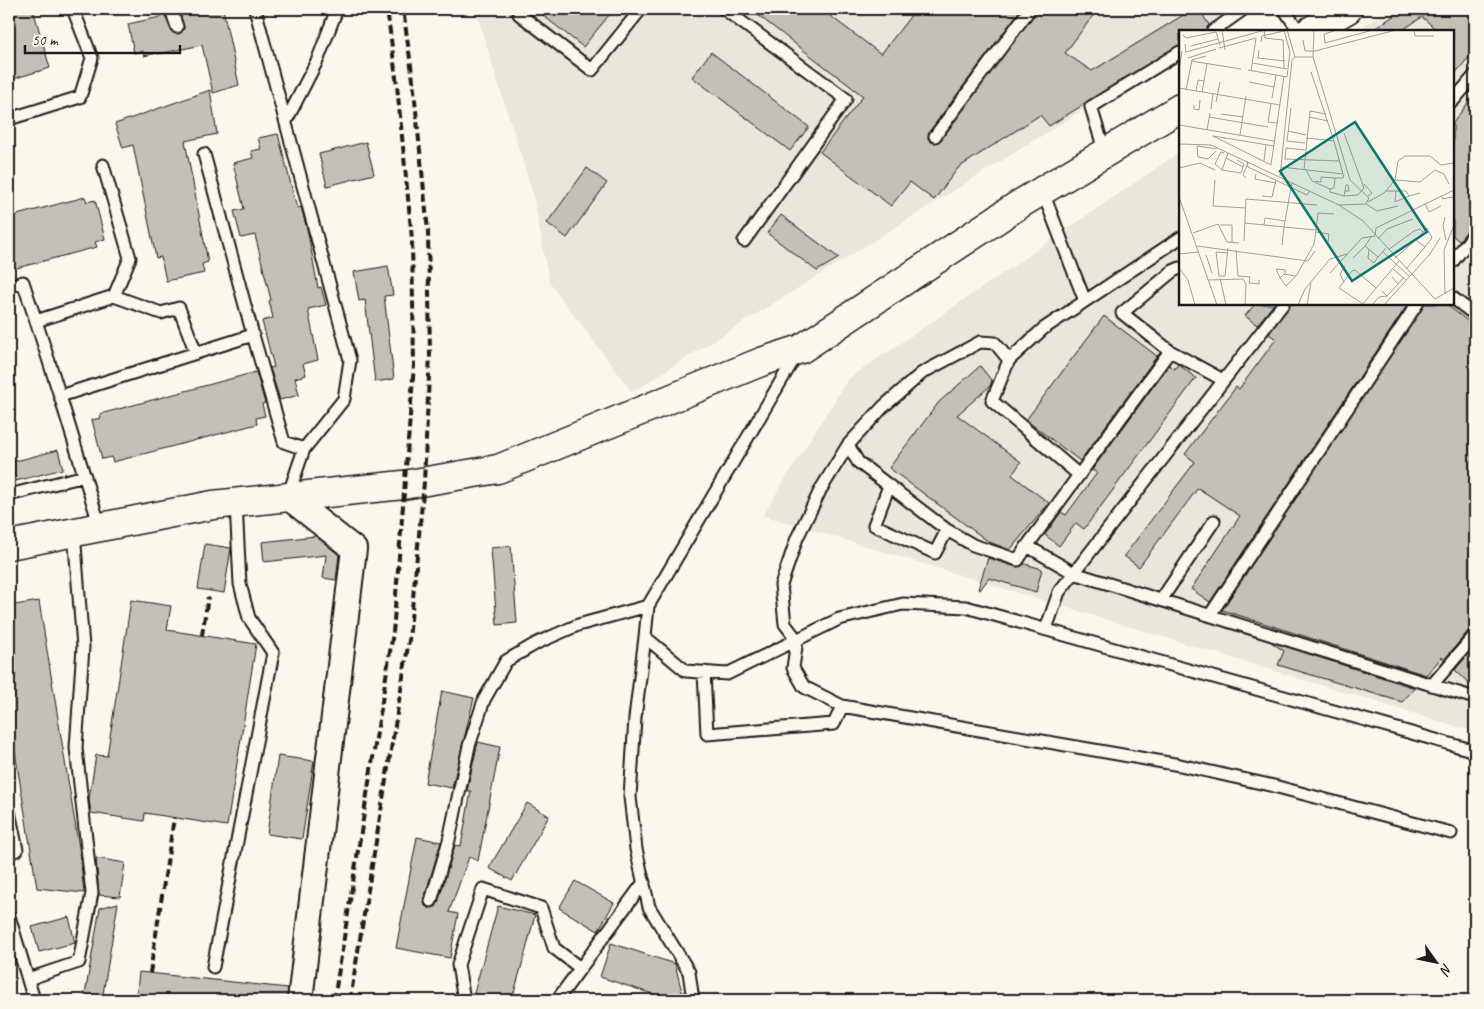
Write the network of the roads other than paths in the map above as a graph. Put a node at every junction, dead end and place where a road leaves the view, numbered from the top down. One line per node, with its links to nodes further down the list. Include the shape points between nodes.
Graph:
1 (73, 9): 20 (lane, via 92,58 80,97)
2 (170, 9): 12 (lane)
3 (255, 9): 21 (lane)
4 (337, 9): 21 (lane, via 318,59)
5 (641, 9): 11 (lane, via 592,70)
6 (724, 9): 29 (lane, via 846,99)
7 (1030, 9): 22 (lane)
8 (1244, 9): 13 (lane)
9 (1284, 9): 14 (lane)
10 (1348, 9): 15 (main road)
11 (520, 14)
12 (177, 27)
13 (1214, 30)
14 (1298, 30)
15 (1312, 30)
16 (1179, 53): 23 (lane, via 1091,107)
17 (1475, 75): 18 (lane)
18 (1454, 100)
19 (1179, 109): 23 (main road)
20 (9, 119)
21 (286, 121): 48 (lane, via 350,360 344,399)
22 (935, 136)
23 (1105, 153): 26 (main road)
24 (204, 154): 40 (lane)
25 (103, 165): 33 (lane, via 130,258)
26 (1042, 190): 35 (lane); 41 (main road)
27 (1475, 233): 30 (lane)
28 (1179, 239): 35 (lane)
29 (744, 241)
30 (1454, 260)
31 (1179, 268): 42 (lane, via 1122,313)
32 (9, 286): 39 (lane, via 23,282)
33 (114, 296): 39 (lane); 43 (lane, via 161,313 180,308)
34 (1454, 299): 38 (lane)
35 (1085, 301): 44 (lane, via 1043,328)
36 (1282, 305): 45 (lane)
37 (1416, 305): 64 (lane)
38 (1475, 315)
39 (36, 321): 46 (lane)
40 (253, 335): 43 (lane); 48 (lane, via 284,442)
41 (801, 349): 53 (main road, via 761,362 498,468 417,483); 63 (lane)
42 (1170, 351): 45 (lane); 49 (lane)
43 (196, 353): 46 (lane)
44 (1009, 360): 47 (lane, via 996,343 980,342 922,373 883,407); 49 (lane, via 992,401)
45 (1223, 380): 61 (lane)
46 (60, 396): 50 (lane)
47 (848, 445): 51 (lane, via 858,462); 68 (lane, via 821,489 797,538 781,585 785,624)
48 (304, 449): 53 (lane)
49 (1079, 475): 60 (lane)
50 (85, 476): 52 (lane); 56 (lane)
51 (889, 486): 57 (lane); 57 (lane, via 874,525 935,553)
52 (9, 496)
53 (288, 497): 54 (main road); 84 (street, via 354,549)
54 (236, 503): 56 (main road); 80 (lane, via 240,584 249,618 272,653)
55 (1214, 521): 62 (lane)
56 (100, 527): 58 (main road)
57 (947, 530): 60 (lane, via 973,546 1018,560)
58 (74, 532): 59 (main road); 82 (lane, via 83,647 76,748 92,893 79,962)
59 (9, 545)
60 (1028, 546): 61 (lane)
61 (1074, 572): 62 (lane); 65 (lane, via 1059,592)
62 (1161, 600): 64 (lane)
63 (648, 606): 67 (lane); 78 (lane, via 578,625 506,661 484,700 469,746 449,840)
64 (1210, 615): 70 (lane)
65 (1046, 629): 68 (lane, via 966,607 903,604 839,619); 73 (lane)
66 (1475, 635): 70 (lane)
67 (645, 637): 69 (lane, via 686,670); 77 (lane, via 630,797)
68 (797, 640): 69 (lane, via 727,674); 72 (lane, via 793,668 804,687)
69 (704, 672): 72 (lane, via 707,734 834,724)
70 (1432, 685): 71 (lane)
71 (1475, 698)
72 (842, 706): 75 (lane, via 1180,765 1274,786)
73 (1475, 751)
74 (9, 811): 76 (lane, via 17,850)
75 (1451, 833)
76 (9, 853)
77 (644, 882): 81 (lane); 87 (lane, via 649,906 689,972)
78 (431, 900)
79 (9, 916): 82 (lane)
80 (213, 967)
81 (580, 968): 85 (lane, via 554,948 540,908 483,889 458,965); 86 (lane)
82 (28, 978): 83 (lane)
83 (34, 1000)
84 (300, 1000)
85 (464, 1000)
86 (557, 1000)
87 (693, 1000)

